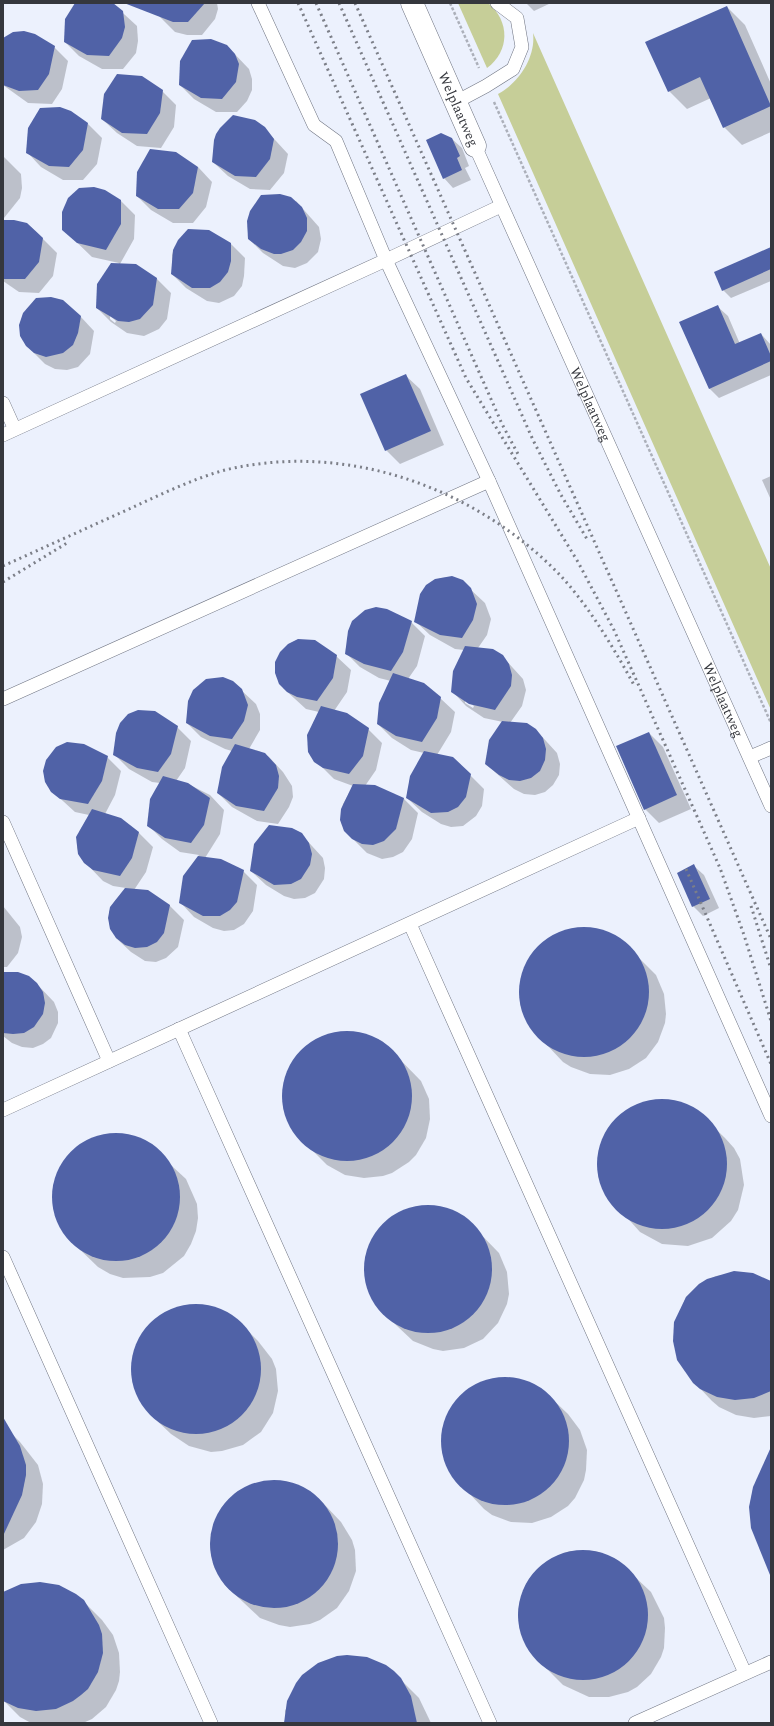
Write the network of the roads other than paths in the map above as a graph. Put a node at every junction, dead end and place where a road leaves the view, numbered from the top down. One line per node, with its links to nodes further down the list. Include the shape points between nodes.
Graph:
1 (258, 3): 7 (lane, via 314,124 336,141)
2 (412, 3): 4 (street, Welplaatweg)
3 (497, 3): 4 (lane, via 518,18 522,47 513,68)
4 (456, 102): 5 (street, Welplaatweg)
5 (475, 146): 6 (lane, Welplaatweg)
6 (501, 206): 7 (lane); 14 (lane, Welplaatweg)
7 (386, 260): 10 (lane); 11 (lane)
8 (3, 403): 9 (lane)
9 (12, 423)
10 (3, 435)
11 (489, 481): 12 (lane); 16 (lane)
12 (3, 699)
13 (771, 748): 14 (lane)
14 (750, 757): 15 (lane, Welplaatweg)
15 (771, 806)
16 (639, 818): 18 (lane); 22 (lane)
17 (3, 822): 20 (lane)
18 (410, 924): 19 (lane); 25 (lane)
19 (179, 1029): 20 (lane); 27 (lane)
20 (109, 1061): 21 (lane)
21 (3, 1110)
22 (771, 1116)
23 (3, 1257): 26 (lane)
24 (771, 1662): 25 (lane)
25 (745, 1674): 28 (lane)
26 (211, 1723)
27 (490, 1723)
28 (635, 1723)

